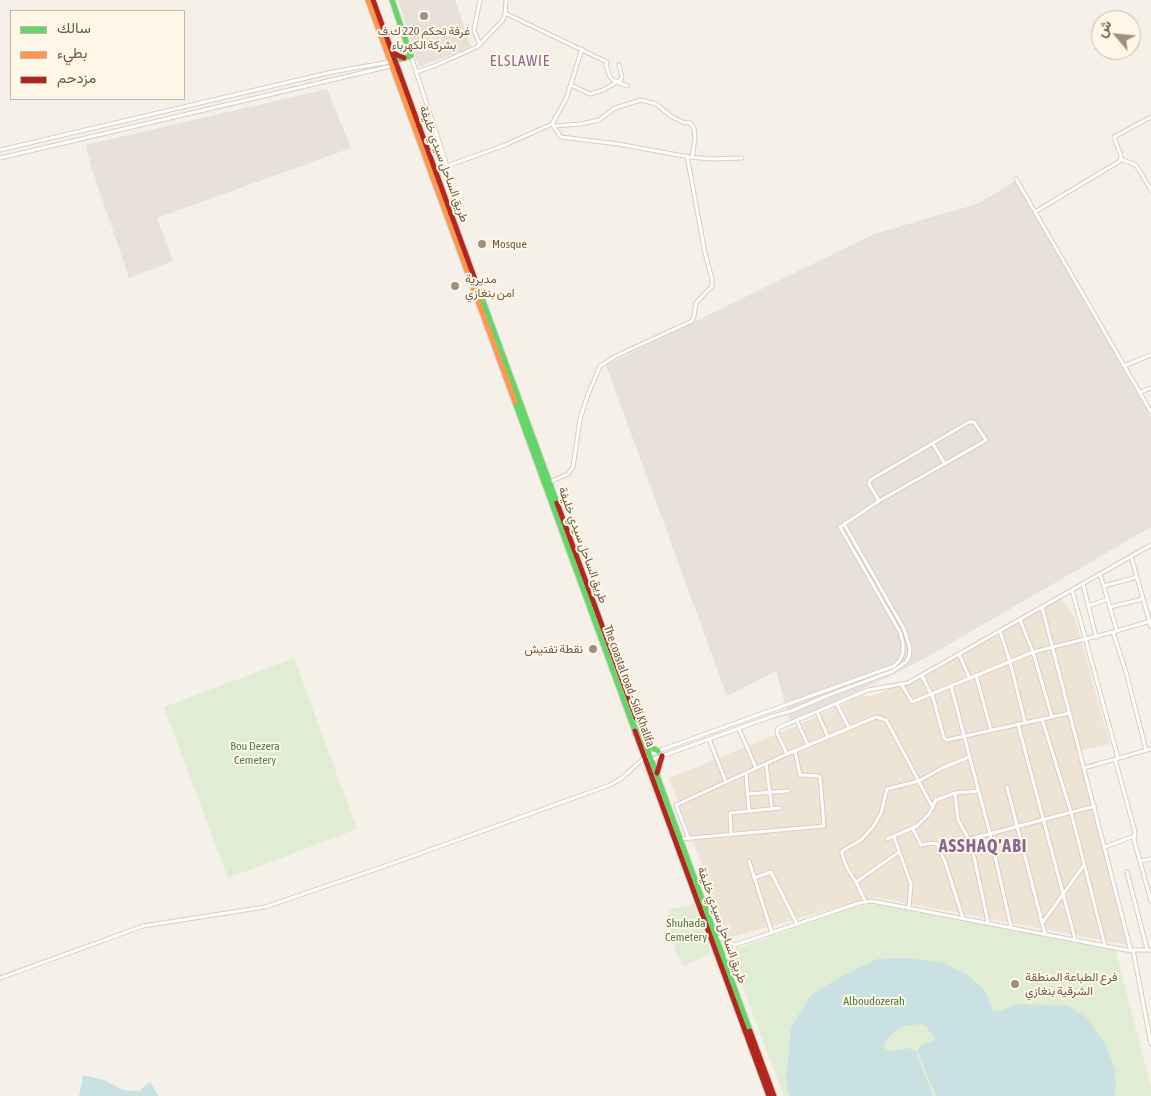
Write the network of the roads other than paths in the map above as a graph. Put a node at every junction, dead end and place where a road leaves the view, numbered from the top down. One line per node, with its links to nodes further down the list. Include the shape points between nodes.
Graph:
1 (368, 0): 11 (main road, The coastal road - Sidi Khalifa)
2 (373, 0): 9 (main road, طريق الساحل سيدي خليفة)
3 (392, 0): 10 (main road)
4 (480, 0): 7 (street, via 474,30)
5 (506, 0): 6 (street)
6 (505, 13): 7 (street, via 503,20); 8 (street)
7 (480, 44): 13 (street, via 464,54)
8 (582, 49): 14 (street, via 607,62 610,77); 15 (street)
9 (393, 53): 10 (main road); 11 (main road, طريق الساحل سيدي خليفة)
10 (407, 57): 11 (main road); 11 (main road); 13 (street)
11 (394, 64): 19 (street, via 332,72); 22 (street); 35 (main road, طريق الساحل سيدي خليفة); 96 (main road, The coastal road - Sidi Khalifa)
12 (619, 64): 14 (street, via 622,77)
13 (416, 72): 18 (street, via 447,166)
14 (617, 81): 15 (street, via 590,94); 16 (street)
15 (571, 85): 18 (street)
16 (627, 86)
17 (1151, 117): 24 (street, via 1114,137)
18 (552, 124): 20 (street, via 563,138); 21 (street, via 599,120 627,103 650,102 672,117 689,122 694,128)
19 (0, 150)
20 (687, 156): 21 (street); 35 (street, via 712,286 696,304 692,321 600,366 581,413 571,471)
21 (692, 157): 23 (street)
22 (0, 158)
23 (742, 158)
24 (1121, 159): 26 (street, via 1136,165); 27 (street)
25 (1016, 179): 27 (street)
26 (1151, 190)
27 (1035, 212): 29 (street)
28 (1151, 355): 29 (street)
29 (1124, 366): 31 (street)
30 (1151, 388): 31 (street)
31 (1140, 392): 32 (street)
32 (1151, 412)
33 (933, 444): 34 (street); 34 (street, via 971,421 986,440); 36 (street, via 870,480)
34 (945, 464): 36 (street)
35 (550, 482): 87 (main road, طريق الساحل سيدي خليفة)
36 (878, 501): 37 (street)
37 (842, 525): 53 (street); 55 (street)
38 (1151, 545): 39 (street)
39 (1131, 556): 40 (street); 41 (street)
40 (1100, 574): 42 (street); 43 (street)
41 (1138, 577): 43 (street); 46 (street)
42 (1083, 584): 44 (street); 47 (street)
43 (1104, 586): 45 (street)
44 (1072, 590): 48 (street); 58 (street)
45 (1108, 599): 47 (street); 49 (street)
46 (1143, 599): 49 (street); 51 (street)
47 (1088, 606): 57 (street)
48 (1042, 607): 50 (street); 59 (street)
49 (1110, 607): 56 (street)
50 (1020, 620): 54 (street); 60 (street)
51 (1150, 621): 52 (street); 56 (street)
52 (1151, 627)
53 (904, 629): 55 (street); 70 (street, via 910,653 903,666)
54 (1000, 631): 61 (street); 62 (street)
55 (900, 632): 69 (street, via 903,653 896,665)
56 (1115, 632): 57 (street); 90 (street)
57 (1096, 636): 58 (street)
58 (1085, 639): 59 (street); 97 (street)
59 (1052, 647): 60 (street); 74 (street)
60 (1033, 652): 62 (street); 76 (street)
61 (959, 654): 64 (street); 65 (street)
62 (1010, 662): 63 (street); 79 (street)
63 (976, 675): 65 (street); 83 (street)
64 (922, 676): 66 (street); 68 (street)
65 (969, 677): 67 (street)
66 (902, 685): 68 (street, via 911,702); 71 (street, via 868,690)
67 (951, 686): 68 (street); 85 (street)
68 (931, 694): 85 (street, via 944,738)
69 (808, 698): 70 (street); 72 (street)
70 (810, 703): 75 (street)
71 (837, 703): 73 (street); 81 (street)
72 (776, 709): 75 (street); 91 (street)
73 (817, 712): 78 (street); 84 (street)
74 (1070, 713): 76 (street); 100 (street)
75 (777, 715): 82 (street)
76 (1052, 717): 77 (street)
77 (1042, 719): 79 (street); 118 (street)
78 (797, 721): 88 (street); 93 (street, via 777,730)
79 (1025, 722): 80 (street)
80 (1018, 724): 83 (street); 119 (street)
81 (849, 728): 84 (street); 103 (street, via 876,717 886,720)
82 (738, 729): 86 (street); 99 (street)
83 (991, 730): 85 (street)
84 (828, 736): 88 (street)
85 (964, 736): 95 (street)
86 (709, 739): 94 (street); 104 (street)
87 (646, 744): 91 (main road); 96 (main road, طريق الساحل سيدي خليفة)
88 (808, 745): 92 (street)
89 (1151, 749): 90 (street)
90 (1146, 750): 97 (street)
91 (658, 751): 96 (street)
92 (795, 751): 93 (street); 123 (street, via 800,775 820,778 824,826)
93 (787, 754): 98 (street)
94 (662, 756): 96 (street); 102 (main road)
95 (969, 757): 103 (street); 107 (street)
96 (646, 759): 102 (main road, طريق الساحل سيدي خليفة); 157 (street, via 610,785 281,902 147,925); 160 (main road, The coastal road - Sidi Khalifa)
97 (1116, 759): 100 (street); 124 (street)
98 (766, 764): 99 (street); 108 (street)
99 (756, 768): 101 (street)
100 (1084, 768): 112 (street)
101 (746, 773): 104 (street); 109 (street)
102 (657, 774): 113 (main road, طريق الساحل سيدي خليفة)
103 (919, 781): 115 (street); 138 (street, via 887,789 881,813 873,827 861,840 842,851)
104 (726, 782): 111 (street)
105 (1007, 787): 120 (street)
106 (788, 791): 108 (street)
107 (978, 791): 110 (street); 122 (street)
108 (770, 792): 109 (street); 116 (street)
109 (747, 794): 117 (street)
110 (956, 794): 115 (street, via 936,800); 129 (street, via 958,820)
111 (676, 805): 113 (street); 127 (street)
112 (1094, 806): 118 (street); 130 (street)
113 (669, 808): 126 (main road, طريق الساحل سيدي خليفة)
114 (780, 808): 116 (street)
115 (933, 808): 121 (street)
116 (772, 809): 117 (street)
117 (748, 811): 123 (street, via 730,814)
118 (1071, 812): 119 (street); 135 (street)
119 (1044, 820): 120 (street); 139 (street)
120 (1018, 826): 122 (street); 145 (street)
121 (913, 829): 125 (street); 143 (street, via 921,845 937,844)
122 (990, 834): 129 (street); 147 (street)
123 (732, 835): 127 (street)
124 (1134, 836): 130 (street); 134 (street)
125 (894, 837): 128 (street); 131 (street)
126 (680, 839): 127 (street); 150 (main road, طريق الساحل سيدي خليفة)
127 (689, 839)
128 (887, 839)
129 (970, 839): 144 (street)
130 (1105, 847): 154 (street)
131 (899, 852): 138 (street); 142 (street, via 911,884)
132 (1151, 858): 134 (street)
133 (749, 861): 137 (street)
134 (1140, 862): 140 (street)
135 (1084, 865): 139 (street); 153 (street)
136 (1127, 872): 155 (street)
137 (754, 878): 146 (street, via 771,872); 148 (street)
138 (856, 882): 141 (street)
139 (1063, 894): 145 (street); 151 (street)
140 (1151, 901)
141 (865, 902): 142 (street); 146 (street)
142 (909, 907): 143 (street)
143 (963, 918): 144 (street)
144 (988, 922): 147 (street)
145 (1042, 923): 149 (street)
146 (797, 924): 148 (street)
147 (1011, 927): 149 (street)
148 (772, 933): 152 (street)
149 (1045, 934): 151 (street)
150 (715, 935): 152 (street); 156 (main road, طريق الساحل سيدي خليفة)
151 (1075, 939): 153 (street)
152 (735, 945): 156 (street, via 732,953)
153 (1105, 946): 154 (street)
154 (1132, 950): 155 (street); 158 (street)
155 (1149, 950)
156 (724, 959): 161 (main road, طريق الساحل سيدي خليفة)
157 (0, 978)
158 (1150, 1039): 159 (street)
159 (1151, 1044)
160 (769, 1096)
161 (774, 1096)

